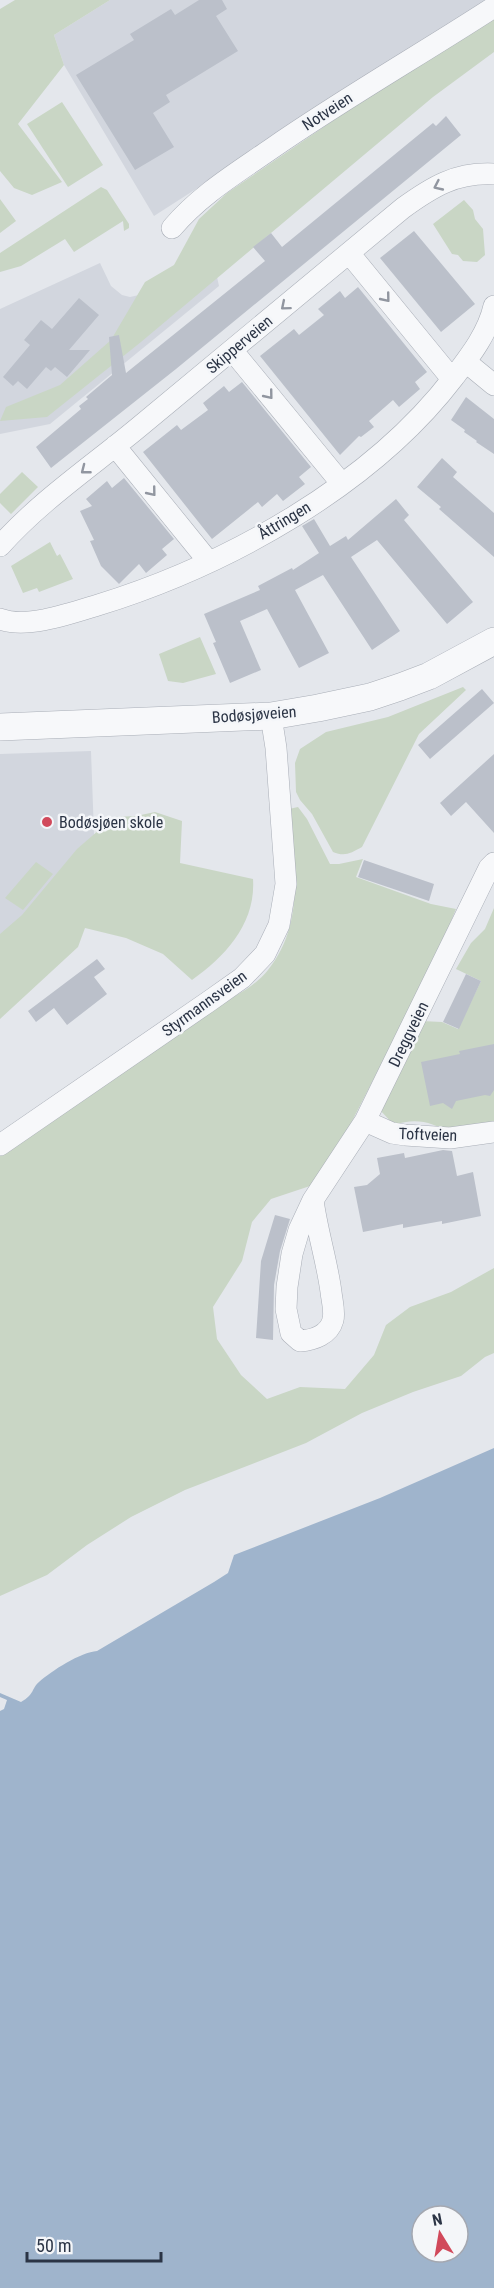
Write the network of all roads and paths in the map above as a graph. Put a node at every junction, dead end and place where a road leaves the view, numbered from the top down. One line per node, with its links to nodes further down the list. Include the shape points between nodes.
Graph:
1 (494, 7): 3 (street, Notveien, via 281,142 201,197)
2 (494, 174): 4 (street, Skipperveien, one-way to 4, via 457,177 433,187)
3 (172, 228)
4 (349, 253): 6 (street, Skipperveien, one-way to 6); 8 (street, one-way to 8)
5 (494, 306): 7 (street, Åttringen)
6 (232, 350): 10 (street, Skipperveien); 11 (street, one-way to 11)
7 (466, 362): 8 (street, Åttringen); 9 (street)
8 (452, 379): 11 (street, Åttringen, via 424,414)
9 (494, 385)
10 (115, 447): 12 (street, Skipperveien, one-way to 12, via 56,493); 13 (street, one-way to 13)
11 (342, 484): 13 (street, Åttringen)
12 (0, 546)
13 (209, 562): 14 (street, Åttringen, via 175,578 72,613 21,622)
14 (0, 619)
15 (494, 641): 16 (street, Bodøsjøveien, via 400,687 370,697)
16 (271, 716): 17 (street, Bodøsjøveien); 21 (street, Styrmannsveien, via 285,884 279,925 265,954 242,978)
17 (0, 727)
18 (494, 862): 19 (street, Dreggveien)
19 (365, 1121): 20 (street, Toftveien, via 405,1135 450,1138); 22 (street, Dreggveien)
20 (494, 1132)
21 (0, 1146)
22 (314, 1200): 22 (street, Dreggveien, via 296,1238 287,1287 288,1324 291,1334 300,1341 320,1337 333,1322)

